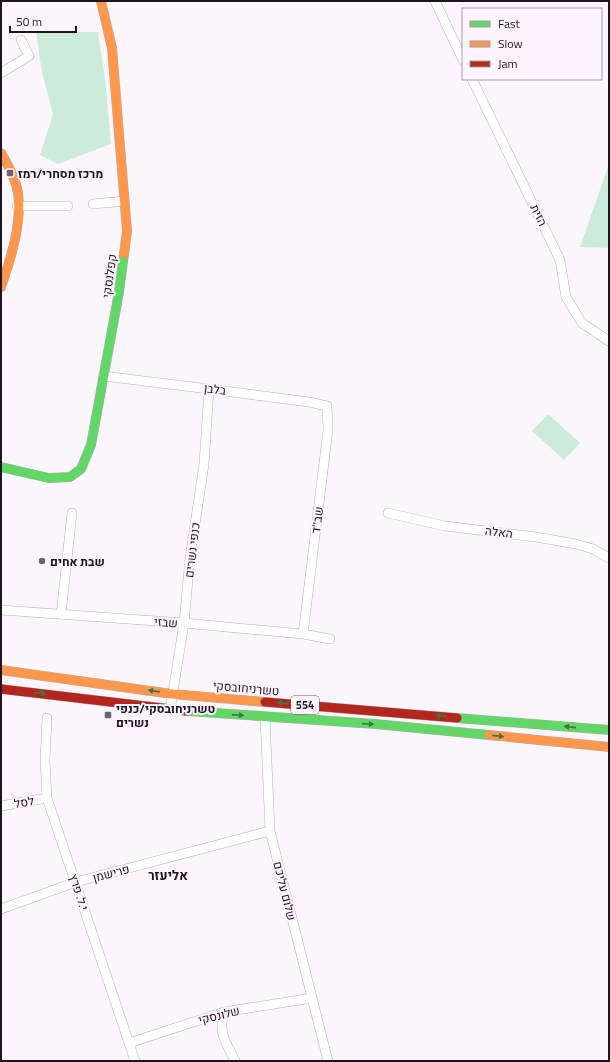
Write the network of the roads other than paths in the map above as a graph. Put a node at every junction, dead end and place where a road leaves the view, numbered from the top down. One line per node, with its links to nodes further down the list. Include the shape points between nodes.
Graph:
1 (101, 1): 8 (main road, קפלנסקי, via 112,48)
2 (435, 1): 4 (street)
3 (21, 40): 5 (street, via 29,56)
4 (462, 58)
5 (1, 73)
6 (472, 80): 13 (street, הזית, via 560,260 566,297 582,323)
7 (1, 153): 10 (main road, via 18,192)
8 (125, 201): 9 (street); 14 (main road, קפלנסקי, via 127,231 124,256)
9 (93, 204)
10 (17, 206): 11 (street); 12 (main road, via 16,234)
11 (68, 206)
12 (1, 287)
13 (609, 341)
14 (103, 376): 15 (street, בלבן); 17 (main road, קפלנסקי, via 91,445 82,469 70,477 49,478)
15 (209, 388): 16 (street, בלבן); 23 (street, כנפי נשרים, via 204,464 190,558)
16 (327, 406): 24 (street, שב''ד, via 328,430)
17 (1, 467)
18 (72, 512): 22 (street)
19 (388, 513): 20 (street, האלה, via 445,526 576,544 593,549)
20 (609, 558)
21 (1, 610): 22 (street, שבזי)
22 (61, 614): 23 (street, שבזי)
23 (184, 623): 24 (street, שבזי); 28 (street, כנפי נשרים)
24 (304, 634): 25 (street, שבזי)
25 (330, 639)
26 (1, 670): 28 (main road, טשרניחובסקי / 554, one-way to 26)
27 (1, 689): 29 (main road, 554, one-way to 29)
28 (172, 694): 29 (street, כנפי נשרים); 32 (main road, טשרניחובסקי / 554, one-way to 28)
29 (170, 710): 30 (main road, 554, one-way to 30)
30 (265, 717): 33 (main road, 554, one-way to 33, via 375,724); 36 (street, שלום עליכם)
31 (47, 718): 34 (street, י.ל. פרץ)
32 (609, 730)
33 (609, 747)
34 (47, 798): 35 (street, לסל); 37 (street, י.ל. פרץ)
35 (1, 806)
36 (270, 831): 37 (street, פרישמן); 39 (street, שלום עליכם)
37 (76, 882): 38 (street, פרישמן); 41 (street, י.ל. פרץ)
38 (1, 909)
39 (312, 998): 40 (street, שלונסקי); 44 (street, שלום עליכם)
40 (224, 1012): 41 (street, שלונסקי); 43 (street, via 221,1032)
41 (129, 1043): 42 (street, י.ל. פרץ)
42 (135, 1061)
43 (235, 1061)
44 (328, 1061)

